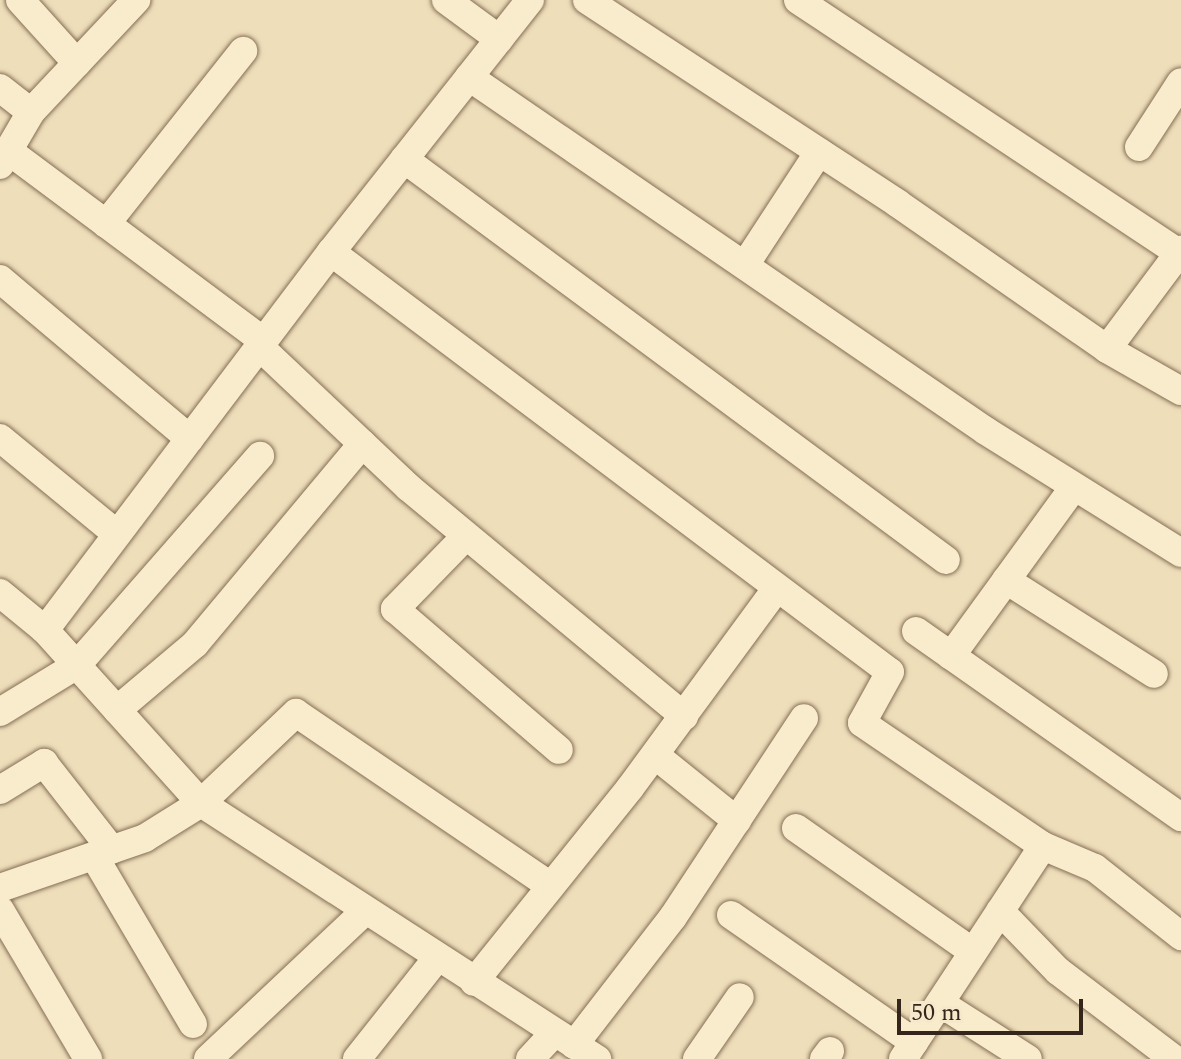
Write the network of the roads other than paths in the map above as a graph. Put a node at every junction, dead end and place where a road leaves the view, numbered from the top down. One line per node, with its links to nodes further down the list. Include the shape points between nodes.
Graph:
1 (20, 0): 9 (street)
2 (136, 0): 9 (street)
3 (446, 0): 7 (street)
4 (530, 0): 7 (street)
5 (587, 0): 15 (street)
6 (798, 0): 20 (street)
7 (499, 39): 10 (street)
8 (243, 51): 18 (street)
9 (77, 63): 13 (street)
10 (469, 77): 17 (street); 21 (street)
11 (1181, 82): 14 (street)
12 (0, 88): 13 (street)
13 (31, 112): 16 (street)
14 (1139, 147)
15 (819, 152): 21 (street); 24 (street)
16 (5, 159): 18 (street)
17 (404, 159): 19 (street); 34 (street)
18 (106, 224): 23 (street)
19 (331, 252): 23 (street); 36 (street)
20 (1180, 252): 24 (street)
21 (745, 265): 30 (street)
22 (0, 279): 27 (street)
23 (262, 344): 27 (street); 28 (street)
24 (1107, 349): 25 (street)
25 (1181, 391)
26 (0, 438): 31 (street)
27 (190, 439): 31 (street)
28 (362, 444): 32 (street); 43 (street, via 195,644)
29 (260, 456): 41 (street)
30 (1074, 487): 33 (street); 35 (street)
31 (117, 534): 38 (street)
32 (466, 536): 45 (street); 47 (street, via 395,609)
33 (1181, 553)
34 (946, 560)
35 (1006, 580): 40 (street); 42 (street)
36 (777, 588): 45 (street); 54 (street, via 890,672 862,723)
37 (0, 593): 38 (street)
38 (45, 630): 41 (street)
39 (916, 631): 40 (street)
40 (951, 656): 51 (street)
41 (77, 665): 43 (street); 44 (street)
42 (1154, 674)
43 (117, 710): 50 (street)
44 (0, 712)
45 (684, 716): 48 (street)
46 (804, 718): 52 (street)
47 (559, 750)
48 (655, 755): 52 (street); 56 (street)
49 (0, 790): 55 (street, via 44,763)
50 (201, 803): 55 (street, via 145,838); 56 (street, via 296,713); 59 (street)
51 (1181, 817)
52 (737, 821): 69 (street, via 673,917)
53 (796, 828): 63 (street)
54 (1043, 846): 60 (street); 62 (street, via 1095,868)
55 (103, 853): 57 (street); 68 (street)
56 (551, 886): 65 (street)
57 (0, 888)
58 (0, 910): 71 (street)
59 (365, 911): 64 (street); 72 (street)
60 (1000, 911): 63 (street); 77 (street, via 1058,971)
61 (731, 915): 70 (street)
62 (1181, 936)
63 (973, 952): 67 (street)
64 (437, 958): 65 (street); 73 (street)
65 (474, 982): 69 (street)
66 (740, 997): 75 (street)
67 (940, 1003): 70 (street); 76 (street)
68 (193, 1024)
69 (575, 1046): 74 (street)
70 (908, 1050)
71 (88, 1059)
72 (208, 1059)
73 (357, 1059)
74 (530, 1059)
75 (697, 1059)
76 (1028, 1059)
77 (1174, 1059)

